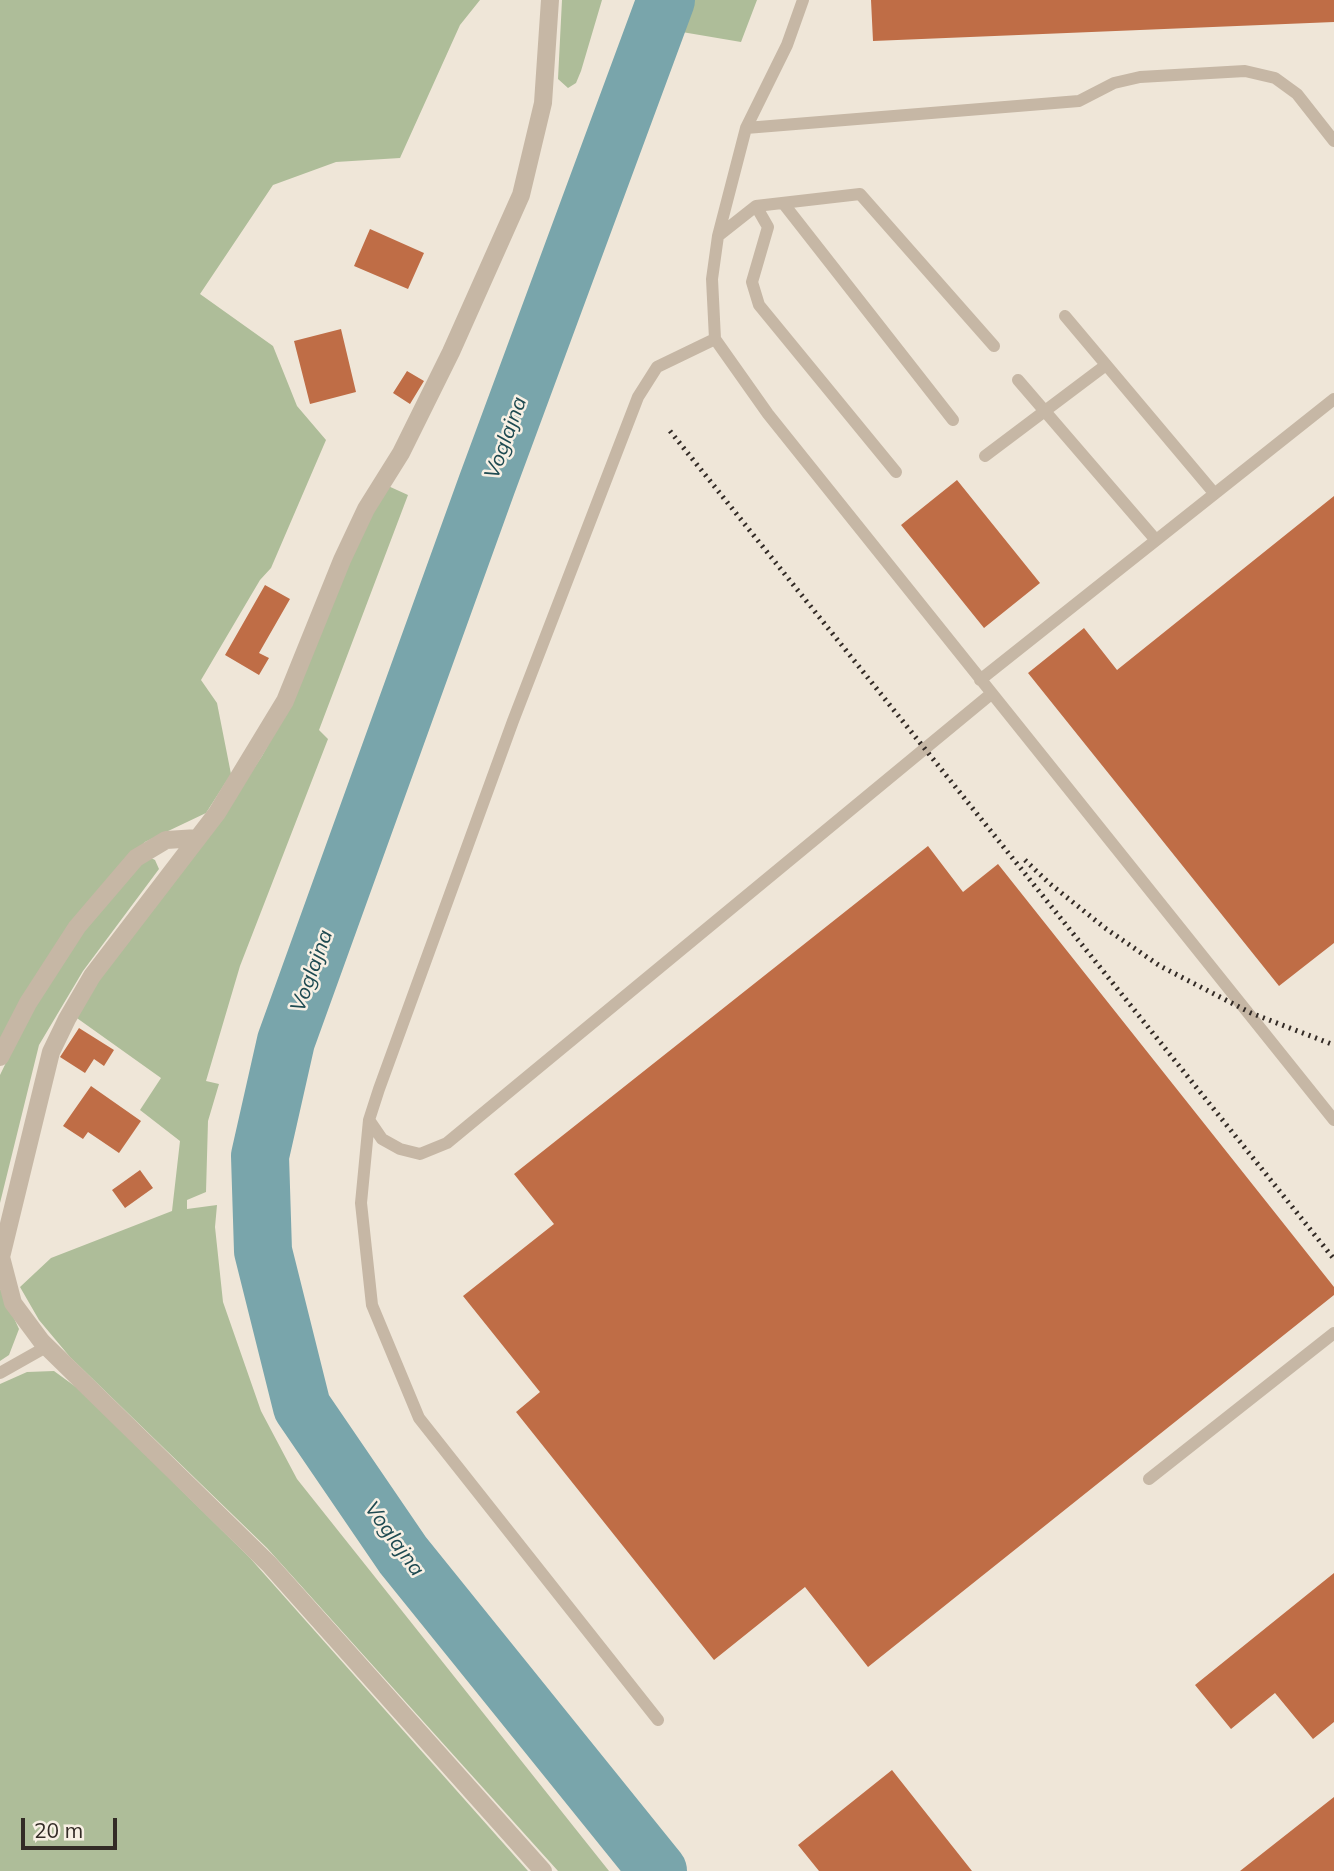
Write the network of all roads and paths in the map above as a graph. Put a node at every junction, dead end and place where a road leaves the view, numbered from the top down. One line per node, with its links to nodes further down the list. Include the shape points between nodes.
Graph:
1 (551, 0): 22 (street, via 543,103 521,195 451,352 342,559 285,701)
2 (803, 0): 3 (lane, via 787,45)
3 (746, 128): 4 (lane, via 1079,101 1114,83 1140,77 1245,71 1275,78 1297,94); 7 (lane)
4 (1334, 141)
5 (783, 203): 6 (lane); 10 (lane, via 860,194); 15 (lane)
6 (755, 206): 7 (lane); 17 (lane, via 768,227 752,282 759,305)
7 (718, 236): 9 (lane, via 712,279)
8 (1065, 316): 11 (lane)
9 (715, 339): 20 (lane, via 768,414); 25 (lane, via 657,367 638,397 513,720)
10 (994, 346)
11 (1106, 365): 14 (lane); 18 (lane)
12 (1017, 380): 14 (lane)
13 (1334, 399): 18 (lane)
14 (1044, 410): 16 (lane); 19 (lane)
15 (953, 420)
16 (985, 456)
17 (896, 471)
18 (1214, 493): 19 (lane)
19 (1155, 539): 20 (lane)
20 (980, 680): 21 (lane)
21 (991, 694): 24 (lane); 25 (lane, via 447,1143 420,1154 400,1149 382,1139)
22 (198, 838): 23 (street, via 166,840 136,858 77,927); 26 (street, via 92,976 57,1041)
23 (0, 1057)
24 (1334, 1120)
25 (369, 1121): 31 (lane, via 361,1203 372,1305 419,1418)
26 (1, 1257): 28 (street, via 13,1303)
27 (1334, 1333): 30 (lane)
28 (46, 1347): 29 (lane); 32 (street, via 269,1564)
29 (0, 1373)
30 (1149, 1479)
31 (658, 1720)
32 (543, 1871)

